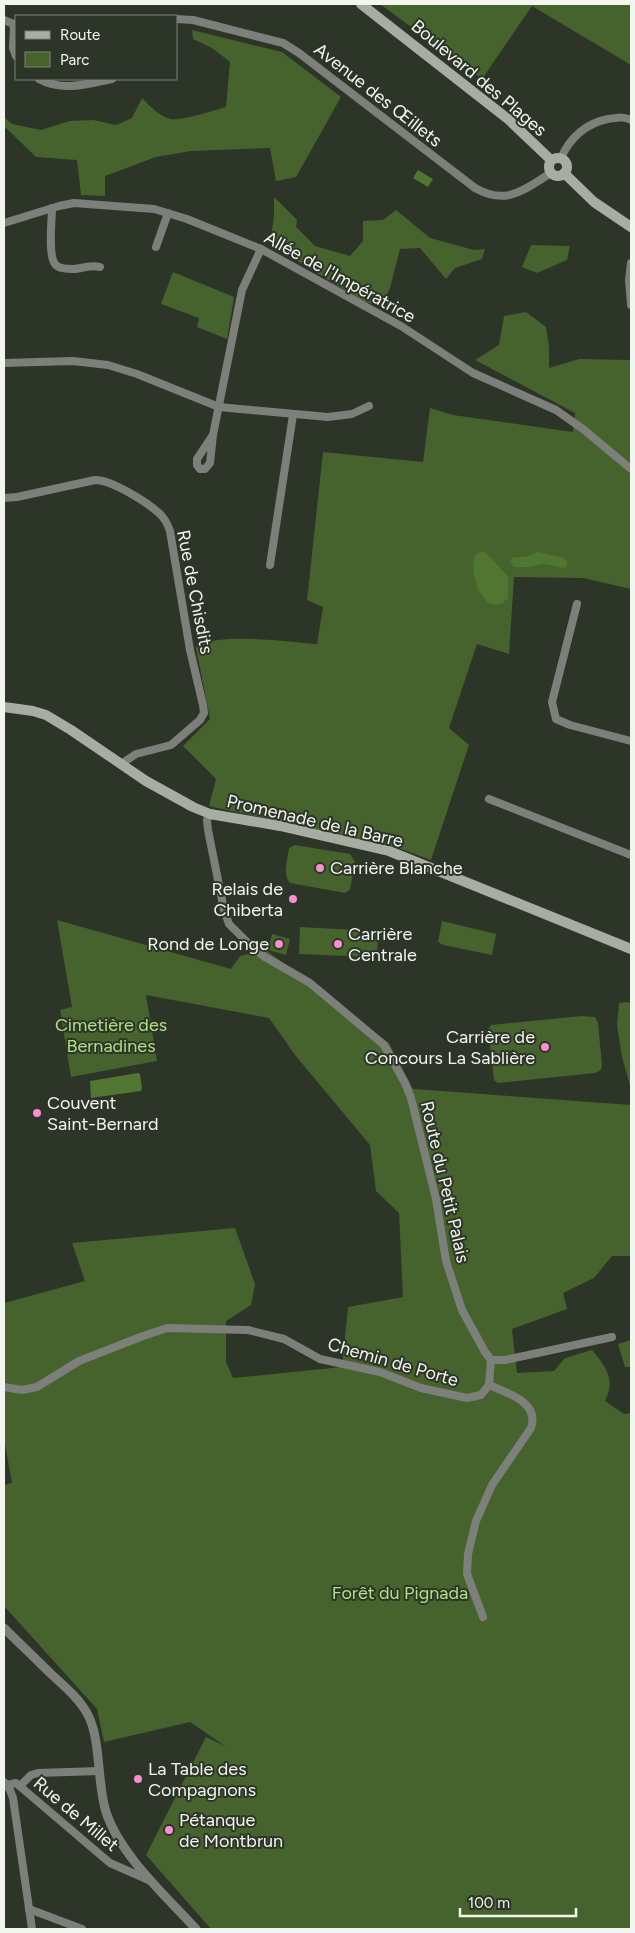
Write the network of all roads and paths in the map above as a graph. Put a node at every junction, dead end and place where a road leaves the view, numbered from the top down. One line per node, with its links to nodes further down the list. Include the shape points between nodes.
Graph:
1 (361, 4): 9 (main road, Boulevard des Plages)
2 (178, 19): 10 (street, Avenue des Œillets, via 283,43 487,194 515,194)
3 (4, 20): 4 (street)
4 (15, 24): 5 (street, via 12,48)
5 (15, 54)
6 (42, 80): 7 (street, via 72,87)
7 (107, 80)
8 (631, 120): 9 (street, via 624,117 589,125)
9 (556, 159): 10 (main road, via 548,166); 11 (main road, via 566,163)
10 (551, 173): 11 (main road, via 557,176)
11 (564, 173): 15 (main road, via 594,202)
12 (52, 208): 13 (street, Allée de l'Impératrice, via 90,203); 14 (street, Allée de l'Impératrice); 19 (street, via 51,254 54,264 59,268)
13 (168, 213): 16 (street); 17 (street, Allée de l'Impératrice)
14 (4, 222)
15 (631, 227)
16 (156, 247)
17 (261, 249): 22 (street, via 242,290); 26 (street, Allée de l'Impératrice, via 401,326 473,372 556,410)
18 (631, 263): 20 (street)
19 (100, 267)
20 (631, 305)
21 (4, 363): 22 (street, via 73,361 108,365)
22 (219, 406): 24 (street); 25 (street)
23 (369, 406): 24 (street, via 352,414 328,418)
24 (293, 415): 28 (street)
25 (213, 436)
26 (631, 469)
27 (4, 498): 32 (street, Rue de Chisdits, via 103,480 154,509 170,531 204,714 171,745 136,754)
28 (270, 565)
29 (577, 604): 31 (street, via 552,702 556,719)
30 (4, 707): 32 (main road, Promenade de la Barre, via 46,715)
31 (631, 741)
32 (121, 764): 34 (main road, Promenade de la Barre)
33 (489, 798): 35 (street)
34 (210, 814): 36 (main road, Promenade de la Barre, via 390,851); 38 (street, Route du Petit Palais, via 208,830 229,924 258,952 310,983 384,1044 405,1083 436,1199 446,1261 462,1310)
35 (631, 855)
36 (631, 949)
37 (612, 1337): 38 (street)
38 (491, 1360): 39 (street)
39 (489, 1385): 40 (street, Chemin de Porte, via 481,1395 466,1398 421,1388 380,1372 320,1359 284,1338 248,1330 167,1328 79,1361 37,1387 22,1390); 41 (street, via 522,1401 531,1409 534,1421 492,1485 476,1522 468,1554 468,1574)
40 (4, 1387)
41 (482, 1617)
42 (4, 1628): 43 (street, via 84,1708 93,1729)
43 (99, 1771): 45 (street, via 38,1773); 46 (street, via 106,1813 119,1841)
44 (5, 1783): 45 (street, Rue de Millet); 47 (street, via 13,1798)
45 (20, 1786): 46 (street, Rue de Millet, via 110,1863)
46 (154, 1882): 50 (street)
47 (29, 1909): 48 (street); 49 (street)
48 (32, 1929)
49 (82, 1929)
50 (196, 1929)

